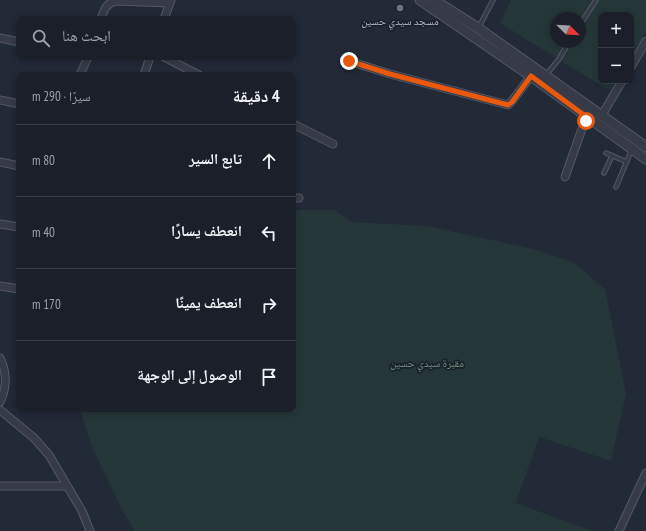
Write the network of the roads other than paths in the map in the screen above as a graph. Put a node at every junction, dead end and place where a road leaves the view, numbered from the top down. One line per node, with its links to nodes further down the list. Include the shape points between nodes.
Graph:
1 (420, 0): 22 (street)
2 (434, 0): 9 (street)
3 (493, 0): 9 (lane)
4 (596, 0): 8 (lane)
5 (171, 2): 6 (street, via 116,1 106,6); 7 (street)
6 (102, 16)
7 (165, 16)
8 (586, 16)
9 (478, 28): 23 (street)
10 (0, 38): 11 (street)
11 (16, 41)
12 (646, 41): 18 (street)
13 (566, 48): 23 (lane)
14 (87, 60): 19 (street)
15 (149, 60): 20 (street)
16 (170, 60): 21 (street)
17 (349, 61): 22 (street, via 508,105)
18 (634, 62)
19 (81, 72)
20 (145, 72)
21 (193, 72)
22 (531, 76): 28 (street)
23 (545, 76): 27 (street)
24 (620, 84): 27 (street)
25 (0, 100): 26 (street)
26 (16, 103)
27 (602, 116): 31 (street)
28 (588, 118): 32 (street); 40 (street)
29 (296, 125): 30 (street)
30 (334, 144)
31 (646, 147)
32 (633, 148): 35 (street); 37 (lane)
33 (606, 153): 34 (lane)
34 (612, 156): 37 (lane); 39 (lane)
35 (646, 159)
36 (0, 162): 38 (street)
37 (627, 162): 41 (lane)
38 (16, 165)
39 (604, 173)
40 (565, 177)
41 (616, 187)
42 (0, 224): 43 (street)
43 (16, 227)
44 (0, 286): 45 (street)
45 (16, 289)
46 (0, 358): 47 (street, via 4,367 5,384)
47 (0, 402)
48 (0, 410): 51 (street, via 44,448)
49 (646, 473): 53 (street)
50 (0, 486): 51 (street)
51 (67, 486): 52 (street)
52 (90, 531)
53 (619, 531)

